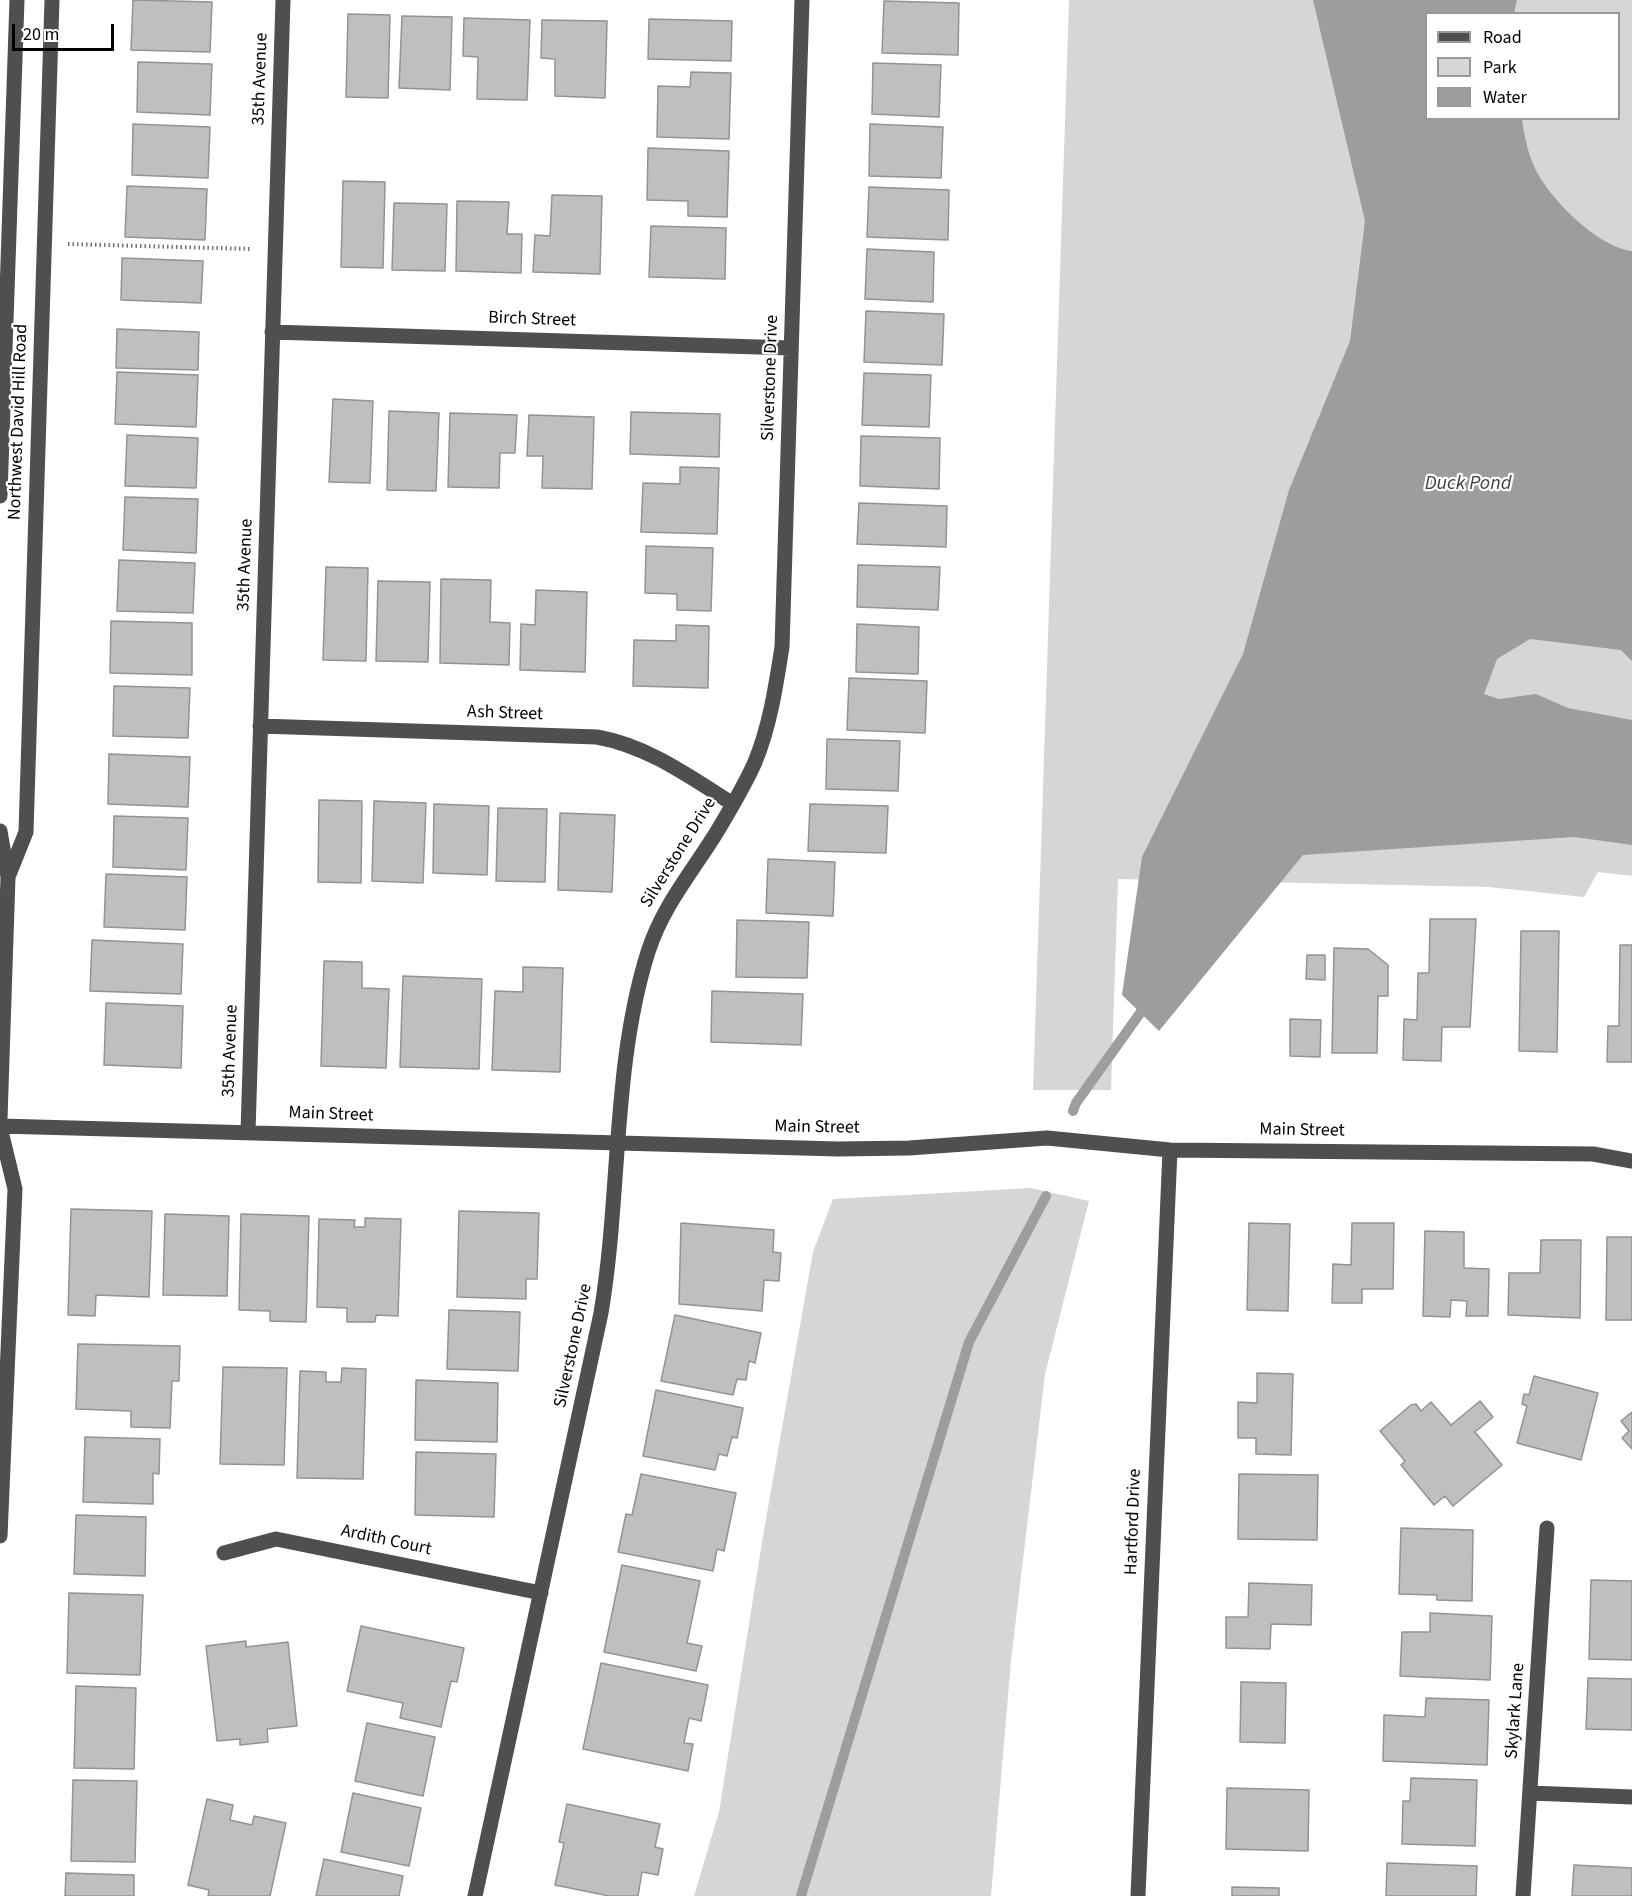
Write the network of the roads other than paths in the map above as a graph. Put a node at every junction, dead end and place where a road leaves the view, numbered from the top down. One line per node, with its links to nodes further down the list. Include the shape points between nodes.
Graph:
1 (17, 0): 5 (street, Northwest David Hill Road)
2 (52, 0): 12 (street, Northwest David Hill Road, via 26,832)
3 (283, 0): 6 (street, 35th Avenue)
4 (802, 0): 7 (street, Silverstone Drive)
5 (7, 68): 8 (street, Northwest David Hill Road)
6 (272, 332): 7 (street, Birch Street); 9 (street, 35th Avenue)
7 (791, 348): 10 (street, Silverstone Drive, via 782,647 765,732)
8 (0, 496)
9 (260, 726): 10 (street, Ash Street, via 597,737 648,752); 15 (street, 35th Avenue)
10 (733, 804): 16 (street, Silverstone Drive, via 676,890 655,932 635,994 630,1024)
11 (0, 831): 12 (street, Northwest David Hill Road)
12 (8, 878): 13 (street, Northwest David Hill Road)
13 (0, 1119)
14 (0, 1126): 15 (street, Main Street); 20 (street, via 15,1190)
15 (248, 1132): 16 (street, Main Street)
16 (620, 1142): 17 (street, Main Street, via 838,1149 1047,1138); 22 (street, Silverstone Drive, via 603,1303)
17 (1170, 1150): 18 (street, Main Street, via 1593,1154); 26 (street, Hartford Drive)
18 (1632, 1161)
19 (1547, 1528): 23 (street, Skylark Lane)
20 (0, 1536)
21 (224, 1553): 22 (street, Ardith Court, via 276,1539)
22 (541, 1593): 25 (street, Silverstone Drive)
23 (1530, 1793): 24 (street); 27 (street, Skylark Lane)
24 (1632, 1797)
25 (476, 1896)
26 (1138, 1896)
27 (1523, 1896)

